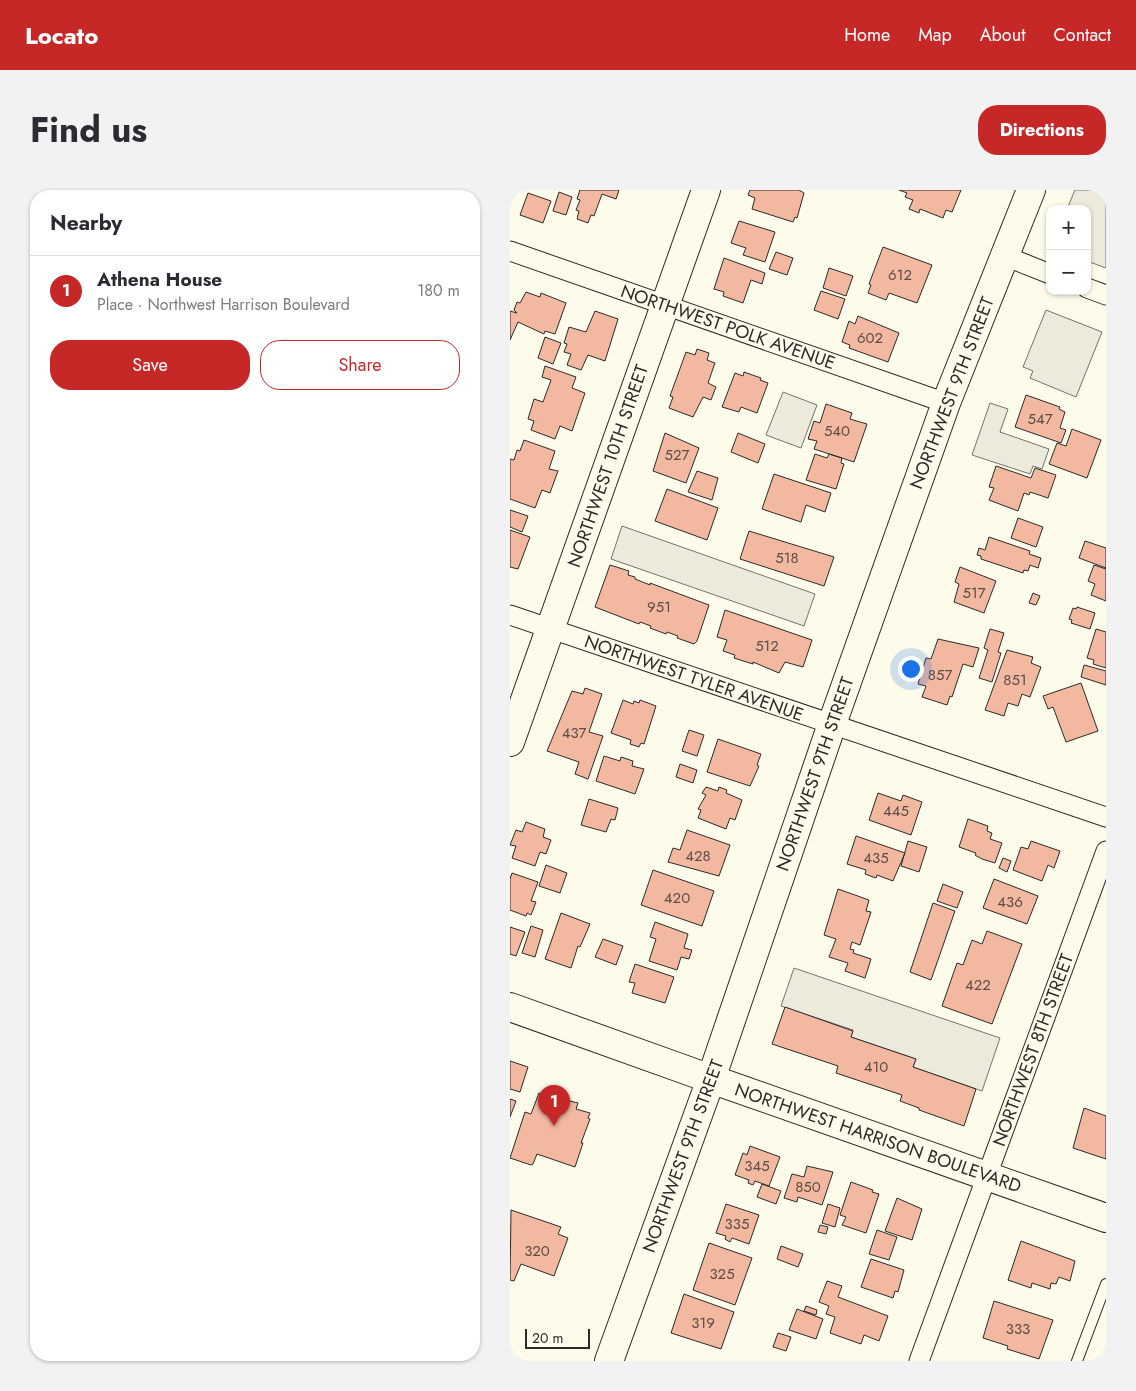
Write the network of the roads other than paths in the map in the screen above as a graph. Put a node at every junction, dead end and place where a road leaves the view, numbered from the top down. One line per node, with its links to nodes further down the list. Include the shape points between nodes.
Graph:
1 (706, 190): 8 (main road, NORTHWEST 10TH STREET)
2 (1032, 190): 4 (main road, NORTHWEST 9TH STREET)
3 (510, 250): 8 (street, NORTHWEST POLK AVENUE)
4 (1005, 256): 5 (street); 9 (main road, NORTHWEST 9TH STREET)
5 (1046, 272)
6 (1091, 289): 7 (street)
7 (1106, 295)
8 (665, 304): 9 (street, NORTHWEST POLK AVENUE); 11 (main road, NORTHWEST 10TH STREET)
9 (946, 403): 12 (main road, NORTHWEST 9TH STREET)
10 (510, 615): 11 (street, NORTHWEST TYLER AVENUE)
11 (550, 629): 12 (street, NORTHWEST TYLER AVENUE); 13 (main road, NORTHWEST 10TH STREET)
12 (832, 724): 14 (street, NORTHWEST TYLER AVENUE); 17 (main road, NORTHWEST 9TH STREET)
13 (510, 742)
14 (1106, 817)
15 (1106, 851): 18 (street, NORTHWEST 8TH STREET)
16 (510, 1006): 17 (main road, NORTHWEST HARRISON BOULEVARD)
17 (711, 1079): 18 (main road, NORTHWEST HARRISON BOULEVARD); 21 (main road, NORTHWEST 9TH STREET)
18 (987, 1176): 19 (main road, NORTHWEST HARRISON BOULEVARD); 22 (street, NORTHWEST 8TH STREET)
19 (1106, 1218)
20 (1106, 1284): 23 (lane)
21 (609, 1361)
22 (919, 1361)
23 (1077, 1361)

